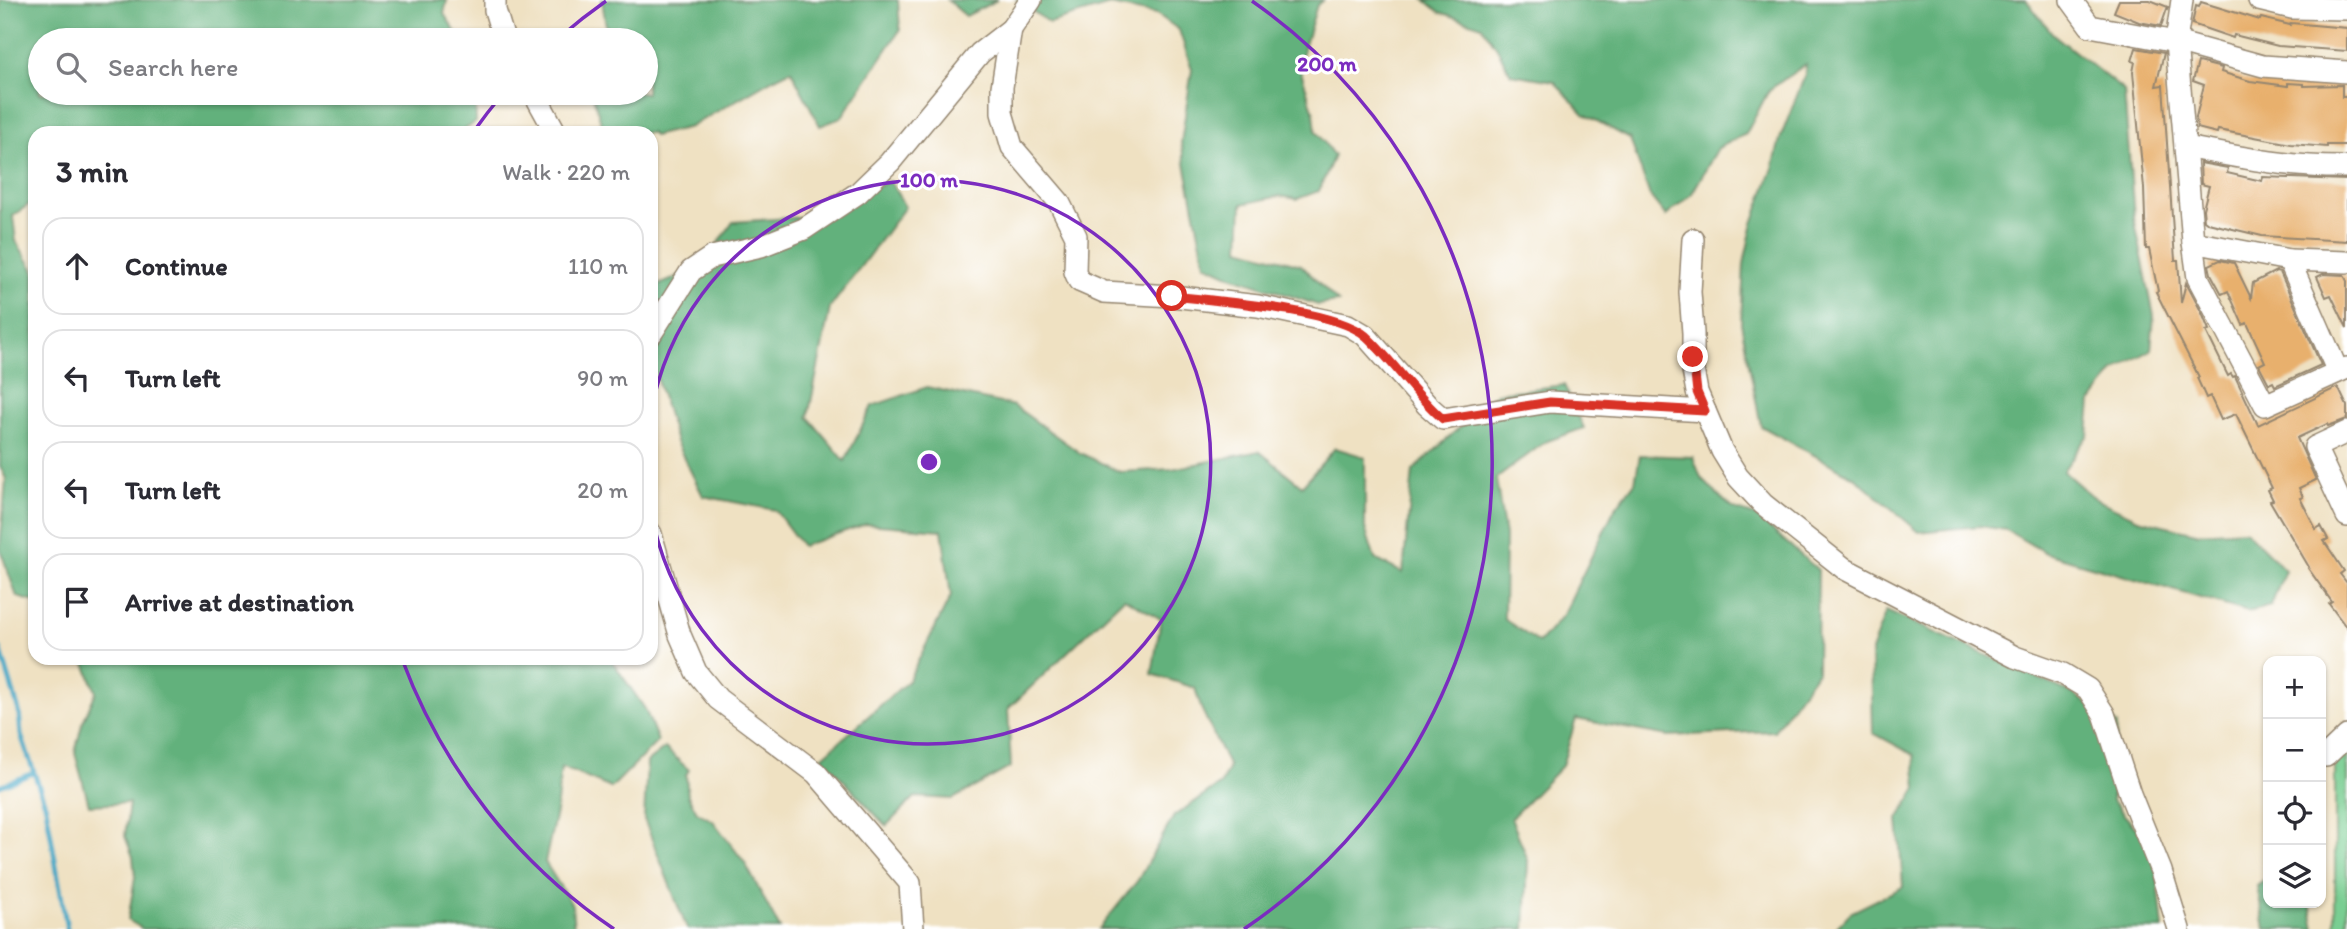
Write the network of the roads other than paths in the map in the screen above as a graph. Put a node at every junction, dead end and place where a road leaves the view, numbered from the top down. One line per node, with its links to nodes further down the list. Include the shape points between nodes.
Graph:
1 (495, 0): 7 (street)
2 (1031, 0): 8 (street)
3 (2071, 0): 9 (street, via 2090,26)
4 (2182, 0): 9 (street)
5 (2259, 0): 6 (street, via 2292,8)
6 (2347, 9)
7 (500, 28)
8 (1011, 29): 19 (street, via 980,52 890,162 858,193 804,229 701,264 691,271); 21 (street, via 1002,87 1005,125 1012,147 1069,220 1076,236 1079,281 1104,292 1258,306 1348,325 1365,335 1443,419 1550,402)
9 (2176, 42): 10 (street, via 2263,66); 13 (street)
10 (2347, 72)
11 (541, 105): 12 (street)
12 (552, 126)
13 (2185, 147): 14 (street, via 2257,160); 16 (street)
14 (2347, 167)
15 (1693, 239): 21 (street, via 1693,370)
16 (2193, 242): 17 (street); 20 (street, via 2198,278 2265,405)
17 (2289, 260): 18 (street); 20 (street)
18 (2347, 262)
19 (658, 323)
20 (2342, 370)
21 (1705, 411): 28 (street, via 1738,477 1845,569 2088,689 2104,714)
22 (2347, 432): 23 (street, via 2315,447)
23 (2347, 516)
24 (658, 558): 27 (street, via 696,672 718,699 816,773 910,883)
25 (2347, 736): 26 (street)
26 (2326, 756)
27 (913, 929)
28 (2179, 929)

